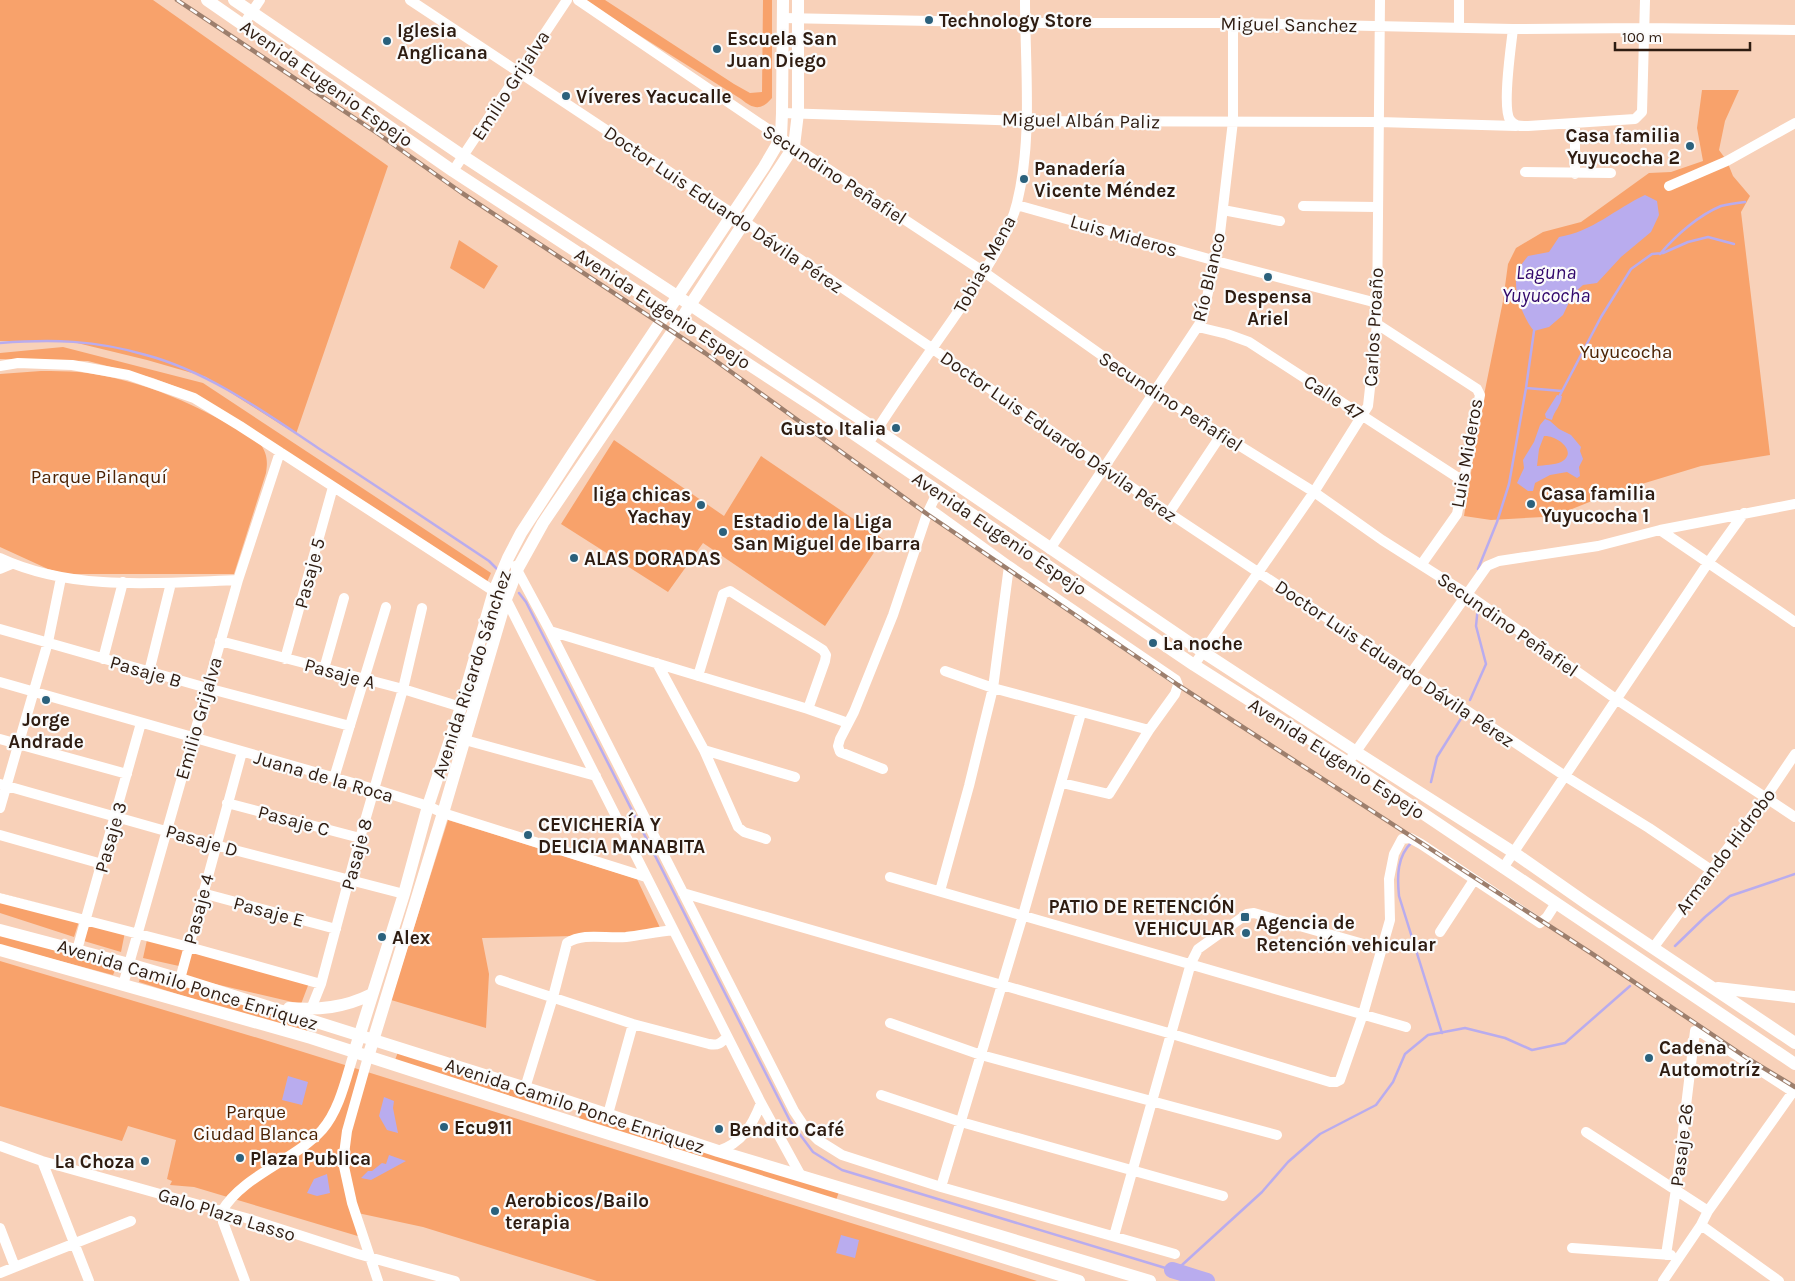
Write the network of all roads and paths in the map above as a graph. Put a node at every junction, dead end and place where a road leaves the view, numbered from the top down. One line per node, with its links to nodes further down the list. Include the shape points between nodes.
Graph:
1 (207, 0): 18 (main road, Avenida Eugenio Espejo)
2 (234, 0): 13 (main road, Avenida Eugenio Espejo)
3 (260, 0): 13 (street)
4 (410, 0): 24 (street, Doctor Luis Eduardo Dávila Pérez)
5 (567, 0): 24 (street, Emilio Grijalva)
6 (578, 0): 33 (street, Secundino Peñafiel)
7 (783, 0): 14 (main road, Avenida Ricardo Sánchez)
8 (798, 0): 15 (main road, Avenida Ricardo Sánchez)
9 (1024, 0): 16 (street, Tobias Mena)
10 (1380, 0): 19 (street, Carlos Proaño)
11 (1459, 0): 20 (street)
12 (1645, 0): 21 (street)
13 (252, 12): 18 (street); 35 (main road, Avenida Eugenio Espejo)
14 (783, 18): 15 (street, Miguel Sanchez); 25 (main road, Avenida Ricardo Sánchez)
15 (798, 18): 16 (street, Miguel Sanchez); 26 (main road, Avenida Ricardo Sánchez)
16 (1025, 23): 17 (street, Miguel Sanchez); 27 (street, Tobias Mena)
17 (1233, 23): 19 (street, Miguel Sanchez); 28 (street, Río Blanco)
18 (244, 25): 36 (main road, Avenida Eugenio Espejo)
19 (1381, 26): 20 (street, Miguel Sanchez); 29 (street, Carlos Proaño)
20 (1459, 28): 22 (street, Miguel Sanchez)
21 (1644, 28): 22 (street, Miguel Sanchez); 23 (street, Miguel Sanchez); 30 (street, Miguel Albán Paliz, via 1642,112 1635,119)
22 (1513, 29): 32 (street, via 1507,106 1510,120)
23 (1795, 30)
24 (518, 71): 35 (street, Emilio Grijalva); 45 (street, Doctor Luis Eduardo Dávila Pérez)
25 (782, 113): 26 (street, Miguel Albán Paliz); 33 (main road, Avenida Ricardo Sánchez)
26 (798, 113): 27 (street, Miguel Albán Paliz); 34 (main road, Avenida Ricardo Sánchez)
27 (1027, 121): 28 (street, Miguel Albán Paliz); 41 (street, Tobias Mena)
28 (1233, 122): 29 (street, Miguel Albán Paliz); 44 (street, Río Blanco)
29 (1379, 122): 32 (street, Miguel Albán Paliz); 43 (street, Carlos Proaño)
30 (1575, 123): 32 (street, Miguel Albán Paliz); 38 (street)
31 (1795, 123): 40 (street, via 1727,161)
32 (1516, 126)
33 (781, 138): 34 (street, Secundino Peñafiel); 45 (main road, Avenida Ricardo Sánchez)
34 (794, 146): 47 (main road, Avenida Ricardo Sánchez); 49 (street, Secundino Peñafiel)
35 (463, 156): 36 (street, Emilio Grijalva); 50 (main road, Avenida Eugenio Espejo)
36 (453, 171): 53 (main road, Avenida Eugenio Espejo)
37 (1525, 172): 38 (street)
38 (1575, 174): 39 (street)
39 (1611, 174)
40 (1669, 186)
41 (1017, 205): 48 (street, Luis Mideros); 49 (street, Tobias Mena)
42 (1303, 206): 43 (street)
43 (1378, 207): 51 (street, Carlos Proaño)
44 (1223, 210): 46 (street); 48 (street, Río Blanco)
45 (732, 214): 47 (street, Doctor Luis Eduardo Dávila Pérez); 50 (main road, Avenida Ricardo Sánchez)
46 (1280, 221)
47 (745, 222): 52 (main road, Avenida Ricardo Sánchez); 57 (street, Doctor Luis Eduardo Dávila Pérez)
48 (1216, 261): 51 (street, Luis Mideros); 56 (street, Río Blanco)
49 (984, 272): 57 (street, Tobias Mena); 59 (street, Secundino Peñafiel)
50 (677, 296): 52 (main road, Avenida Eugenio Espejo); 53 (main road, Avenida Ricardo Sánchez)
51 (1377, 303): 55 (street, Carlos Proaño)
52 (690, 305): 54 (main road, Avenida Ricardo Sánchez); 61 (main road, Avenida Eugenio Espejo)
53 (668, 311): 54 (main road, Avenida Eugenio Espejo); 77 (main road, Avenida Ricardo Sánchez, via 521,533)
54 (681, 320): 63 (main road, Avenida Eugenio Espejo); 82 (main road, Avenida Ricardo Sánchez, via 543,523)
55 (1377, 324): 60 (street, Carlos Proaño, via 1368,406); 66 (street, Luis Mideros, via 1477,389 1480,395)
56 (1198, 327): 59 (street, Río Blanco); 60 (street, Calle 47, via 1249,342)
57 (933, 349): 61 (street, Tobias Mena); 65 (street, Doctor Luis Eduardo Dávila Pérez)
58 (0, 366): 64 (street, via 18,363 72,365 128,375 194,398)
59 (1155, 393): 62 (street, Secundino Peñafiel); 65 (street, Río Blanco)
60 (1362, 415): 66 (street, Calle 47); 69 (street, Carlos Proaño)
61 (877, 430): 63 (street, Tobias Mena); 75 (main road, Avenida Eugenio Espejo)
62 (1222, 435): 69 (street, Secundino Peñafiel); 72 (street)
63 (868, 444): 68 (main road, Avenida Eugenio Espejo)
64 (280, 452): 67 (street); 86 (street, Emilio Grijalva)
65 (1104, 469): 72 (street, Doctor Luis Eduardo Dávila Pérez); 75 (street, Río Blanco)
66 (1463, 481): 80 (street, Luis Mideros, via 1457,514)
67 (333, 487): 89 (street); 101 (street, Pasaje 5)
68 (938, 491): 71 (street); 104 (main road, Avenida Eugenio Espejo)
69 (1314, 492): 80 (street, Secundino Peñafiel); 84 (street, Carlos Proaño)
70 (1795, 504): 73 (street)
71 (930, 509): 81 (street); 121 (street, via 893,615)
72 (1170, 513): 84 (street, Doctor Luis Eduardo Dávila Pérez)
73 (1744, 513): 74 (street); 78 (street)
74 (1660, 530): 78 (street); 90 (street, via 1598,546 1499,561 1487,566)
75 (1050, 548): 100 (main road, Avenida Eugenio Espejo)
76 (0, 558): 79 (street)
77 (508, 558): 82 (street); 89 (main road, Avenida Ricardo Sánchez)
78 (1708, 563): 95 (street); 116 (street)
79 (12, 564): 83 (street); 85 (street)
80 (1421, 565): 90 (street, Secundino Peñafiel)
81 (1009, 566): 113 (street); 123 (street, via 1176,680 1175,694)
82 (518, 568): 92 (main road, Avenida Ricardo Sánchez); 97 (street)
83 (0, 569)
84 (1258, 571): 100 (street, Carlos Proaño); 108 (street, Doctor Luis Eduardo Dávila Pérez)
85 (61, 578): 87 (street); 99 (street)
86 (238, 580): 88 (street); 98 (street, Emilio Grijalva)
87 (123, 582): 88 (street); 102 (street)
88 (171, 582): 107 (street)
89 (494, 591): 92 (street); 117 (main road, Avenida Ricardo Sánchez)
90 (1467, 594): 108 (street); 116 (street, Secundino Peñafiel)
91 (344, 598): 105 (street)
92 (506, 599): 126 (main road, Avenida Ricardo Sánchez); 135 (street)
93 (386, 607): 110 (street)
94 (422, 608): 114 (street, Pasaje 8)
95 (1795, 622)
96 (0, 629): 99 (street, Pasaje B)
97 (550, 631): 103 (street); 164 (street)
98 (220, 641): 101 (street, Pasaje A); 112 (street, Emilio Grijalva)
99 (48, 642): 102 (street, Pasaje B); 115 (street)
100 (1203, 652): 104 (street, Carlos Proaño); 130 (main road, Avenida Eugenio Espejo)
101 (286, 658): 105 (street, Pasaje A)
102 (103, 659): 107 (street, Pasaje B)
103 (657, 663): 109 (street); 128 (street)
104 (1194, 665): 132 (main road, Avenida Eugenio Espejo)
105 (324, 669): 110 (street, Pasaje A)
106 (945, 671): 113 (street)
107 (149, 672): 112 (street, Pasaje B)
108 (1410, 673): 130 (street); 136 (street, Doctor Luis Eduardo Dávila Pérez)
109 (698, 676): 118 (street); 118 (street, via 723,594 730,591 823,650 826,655)
110 (365, 680): 114 (street, Pasaje A); 122 (street)
111 (0, 682): 115 (street, Juana de la Roca)
112 (207, 688): 122 (street, Pasaje B); 124 (street, Emilio Grijalva)
113 (993, 688): 119 (street); 162 (street)
114 (403, 689): 117 (street, Pasaje A); 141 (street, Pasaje 8)
115 (34, 691): 120 (street, Juana de la Roca); 127 (street)
116 (1616, 699): 136 (street); 142 (street, Secundino Peñafiel)
117 (460, 707): 144 (main road, Avenida Ricardo Sánchez)
118 (808, 709): 121 (street)
119 (1082, 713): 123 (street); 139 (street)
120 (141, 723): 124 (street, Juana de la Roca); 134 (street, Pasaje 3)
121 (848, 723): 133 (street, via 838,746 840,752)
122 (350, 726): 138 (street)
123 (1150, 730): 139 (street, via 1109,794)
124 (192, 738): 129 (street, Juana de la Roca); 149 (street, Emilio Grijalva)
125 (0, 739): 127 (street)
126 (465, 740): 135 (street); 146 (main road, Avenida Ricardo Sánchez)
127 (18, 744): 134 (street); 140 (street)
128 (704, 750): 137 (street); 152 (street, via 738,828)
129 (242, 752): 138 (street, Juana de la Roca); 143 (street, Pasaje 4)
130 (1356, 752): 132 (street); 154 (main road, Avenida Eugenio Espejo)
131 (1795, 754): 142 (street, Armando Hidrobo)
132 (1348, 763): 156 (main road, Avenida Eugenio Espejo)
133 (883, 769)
134 (127, 774): 147 (street, Pasaje 3)
135 (596, 776): 158 (street)
136 (1565, 776): 154 (street); 157 (street, Doctor Luis Eduardo Dávila Pérez)
137 (795, 777)
138 (334, 778): 141 (street, Juana de la Roca)
139 (1062, 783): 168 (street)
140 (3, 785): 145 (street); 147 (street, Pasaje D)
141 (374, 789): 144 (street, Juana de la Roca); 151 (street, Pasaje 8)
142 (1766, 797): 148 (street, Secundino Peñafiel); 157 (street, Armando Hidrobo)
143 (227, 803): 151 (street, Pasaje C); 153 (street, Pasaje 4)
144 (428, 806): 146 (street, Juana de la Roca); 165 (main road, Avenida Ricardo Sánchez)
145 (0, 808)
146 (443, 813): 158 (street, Juana de la Roca); 200 (main road, Avenida Ricardo Sánchez)
147 (115, 816): 149 (street, Pasaje D); 155 (street, Pasaje 3)
148 (1795, 817)
149 (167, 830): 153 (street, Pasaje D); 174 (street, Emilio Grijalva)
150 (0, 835): 155 (street)
151 (360, 838): 160 (street, Pasaje 8)
152 (766, 838)
153 (215, 845): 160 (street, Pasaje D); 163 (street, Pasaje 4)
154 (1514, 852): 156 (street); 176 (main road, Avenida Eugenio Espejo)
155 (102, 864): 169 (street, Pasaje 3)
156 (1503, 868): 167 (main road, Avenida Eugenio Espejo)
157 (1711, 870): 176 (street, Armando Hidrobo)
158 (646, 876): 172 (street)
159 (890, 876): 162 (street)
160 (348, 880): 165 (street, Pasaje D); 170 (street, Pasaje 8)
161 (1474, 880): 167 (street, via 1540,923); 173 (street); 177 (street, via 1421,844 1410,838 1402,839 1391,865 1390,920)
162 (940, 891): 168 (street)
163 (202, 893): 170 (street, Pasaje E); 175 (street, Pasaje 4)
164 (683, 893): 185 (street); 222 (street, via 804,1126 818,1140 842,1155)
165 (404, 894): 188 (main road, Avenida Ricardo Sánchez)
166 (0, 898): 169 (street)
167 (1556, 903): 205 (main road, Avenida Eugenio Espejo)
168 (1023, 915): 180 (street); 185 (street)
169 (86, 920): 174 (street); 179 (street, Pasaje 3)
170 (336, 929): 184 (street, Pasaje 8)
171 (0, 930): 179 (main road, Avenida Camilo Ponce Enriquez)
172 (673, 930): 189 (street, via 624,937 584,937 567,943); 199 (street)
173 (1440, 932)
174 (138, 933): 175 (street); 181 (street, Emilio Grijalva)
175 (189, 947): 182 (street, Pasaje 4); 184 (street)
176 (1653, 948): 187 (main road, Avenida Eugenio Espejo)
177 (1382, 949): 180 (street, via 1254,913 1247,914 1198,949); 193 (street)
178 (0, 950): 186 (main road, Avenida Camilo Ponce Enriquez)
179 (77, 950): 181 (main road, Avenida Camilo Ponce Enriquez)
180 (1191, 963): 193 (street); 197 (street)
181 (129, 964): 182 (main road, Avenida Camilo Ponce Enriquez); 186 (street, Emilio Grijalva)
182 (180, 979): 191 (main road, Avenida Camilo Ponce Enriquez)
183 (500, 980): 189 (street)
184 (321, 984): 192 (street, Pasaje 8)
185 (1001, 984): 197 (street); 203 (street)
186 (123, 985): 202 (main road, Avenida Camilo Ponce Enriquez)
187 (1713, 988): 190 (main road); 201 (main road, Avenida Eugenio Espejo)
188 (372, 994): 192 (main road, via 348,1005); 198 (main road, Avenida Ricardo Sánchez)
189 (553, 997): 195 (street); 206 (street)
190 (1795, 997)
191 (270, 1007): 192 (main road); 198 (main road, Avenida Camilo Ponce Enriquez)
192 (311, 1009)
193 (1362, 1014): 196 (street); 197 (street, via 1340,1080 1336,1082)
194 (890, 1023): 203 (street)
195 (633, 1024): 199 (street, via 715,1046); 212 (street)
196 (1406, 1027)
197 (1172, 1034): 210 (street)
198 (359, 1036): 200 (main road, Avenida Camilo Ponce Enriquez); 202 (main road, Avenida Ricardo Sánchez)
199 (727, 1038): 211 (street)
200 (372, 1040): 204 (main road, Avenida Ricardo Sánchez); 206 (main road, Avenida Camilo Ponce Enriquez)
201 (1795, 1043)
202 (354, 1053): 204 (main road, Avenida Camilo Ponce Enriquez); 225 (street, Avenida Ricardo Sánchez, via 339,1100 322,1129 228,1200)
203 (981, 1055): 210 (street); 214 (street)
204 (368, 1057): 213 (main road, Avenida Camilo Ponce Enriquez); 236 (street, Avenida Ricardo Sánchez, via 347,1131 343,1162)
205 (1795, 1064)
206 (525, 1088): 209 (main road, Avenida Camilo Ponce Enriquez)
207 (1794, 1091): 223 (street, Pasaje 26, via 1695,1031); 226 (street)
208 (881, 1095): 214 (street)
209 (570, 1102): 212 (main road, Avenida Camilo Ponce Enriquez); 213 (main road)
210 (1153, 1102): 216 (street); 220 (street)
211 (760, 1103): 218 (street, via 752,1124 738,1142); 221 (street)
212 (608, 1114): 218 (main road, Avenida Camilo Ponce Enriquez)
213 (564, 1120): 243 (main road, Avenida Camilo Ponce Enriquez)
214 (961, 1122): 220 (street); 222 (street)
215 (1586, 1132): 223 (street)
216 (1277, 1135)
217 (0, 1146): 219 (street, Galo Plaza Lasso)
218 (718, 1151): 221 (main road, Avenida Camilo Ponce Enriquez)
219 (42, 1161): 225 (street, Galo Plaza Lasso); 231 (street)
220 (1133, 1171): 224 (street); 230 (street)
221 (801, 1176): 244 (main road, Avenida Camilo Ponce Enriquez)
222 (941, 1187): 230 (street)
223 (1676, 1189): 226 (street); 234 (street, Pasaje 26)
224 (1223, 1196)
225 (222, 1211): 236 (street, Galo Plaza Lasso); 240 (street)
226 (1708, 1211): 228 (street)
227 (131, 1220): 231 (street)
228 (1701, 1225): 235 (street); 246 (street)
229 (0, 1228): 237 (street)
230 (1114, 1236): 233 (street)
231 (75, 1243): 237 (street); 239 (street)
232 (1572, 1248): 234 (street)
233 (1175, 1254)
234 (1666, 1255): 235 (street)
235 (1680, 1256): 245 (street)
236 (369, 1257): 241 (street, Avenida Ricardo Sánchez); 242 (street, Galo Plaza Lasso)
237 (15, 1267): 238 (street)
238 (0, 1273)
239 (89, 1281)
240 (245, 1281)
241 (378, 1281)
242 (455, 1281)
243 (1079, 1281)
244 (1150, 1281)
245 (1662, 1281)
246 (1779, 1281)

